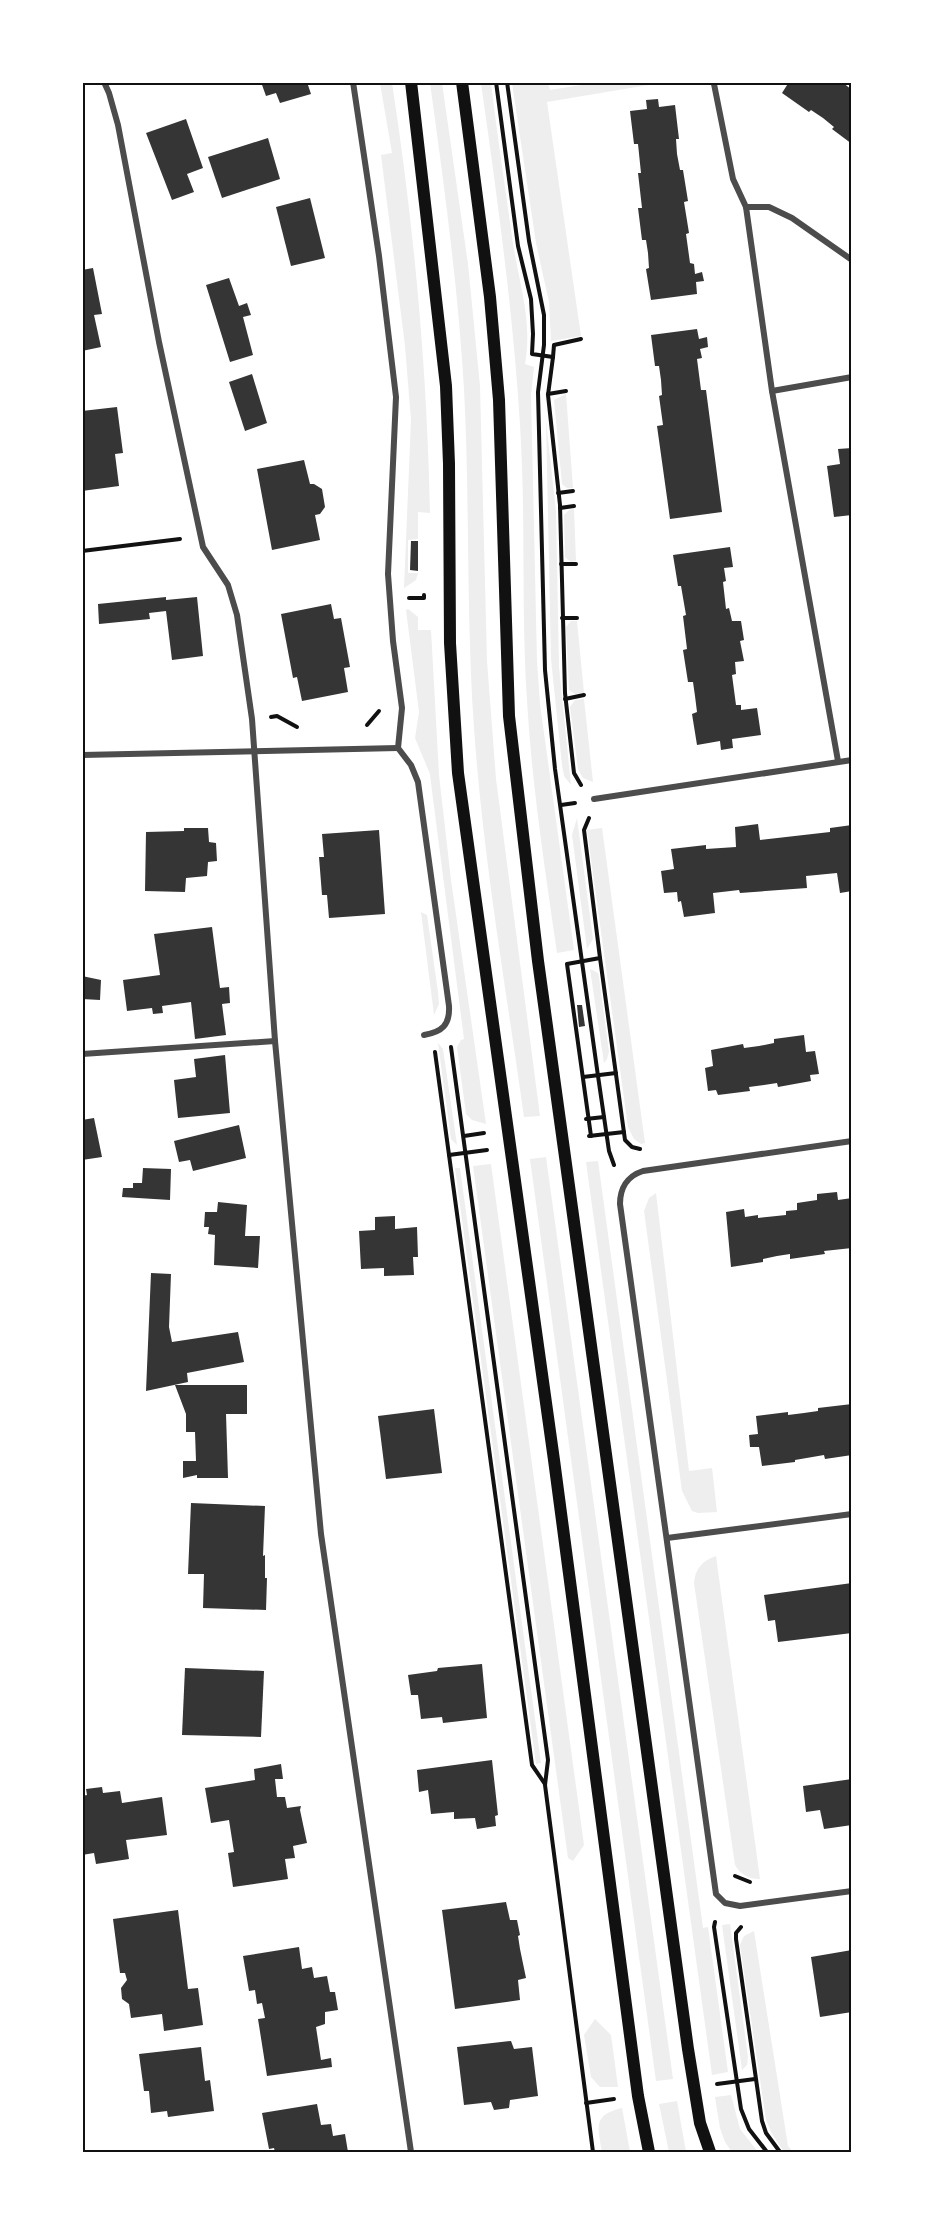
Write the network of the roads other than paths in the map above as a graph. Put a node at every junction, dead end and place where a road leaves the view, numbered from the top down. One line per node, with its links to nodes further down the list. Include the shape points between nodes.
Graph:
1 (104, 82): 11 (street, via 118,125 203,547 228,585 237,615)
2 (353, 82): 10 (street, via 396,398 388,574 402,708)
3 (411, 82): 24 (main road, via 446,386 450,643 458,773 638,2096)
4 (462, 82): 25 (main road, via 499,400 509,716 687,2037 700,2123)
5 (714, 84): 6 (street, via 733,179)
6 (746, 207): 7 (street, via 769,207 792,218); 9 (street)
7 (852, 260)
8 (852, 377): 9 (street)
9 (772, 391): 14 (street)
10 (398, 748): 11 (street); 16 (street, via 418,783 449,1006 444,1027)
11 (255, 750): 12 (street); 17 (street)
12 (82, 755)
13 (852, 760): 14 (street)
14 (838, 761): 15 (street)
15 (594, 799)
16 (424, 1035)
17 (275, 1041): 18 (street); 23 (street, via 321,1534)
18 (82, 1054)
19 (852, 1141): 21 (street, via 643,1171 628,1179 620,1197 620,1212)
20 (852, 1514): 21 (street)
21 (667, 1538): 22 (street, via 716,1894 725,1903 740,1906)
22 (852, 1891)
23 (411, 2152)
24 (650, 2152)
25 (710, 2152)

